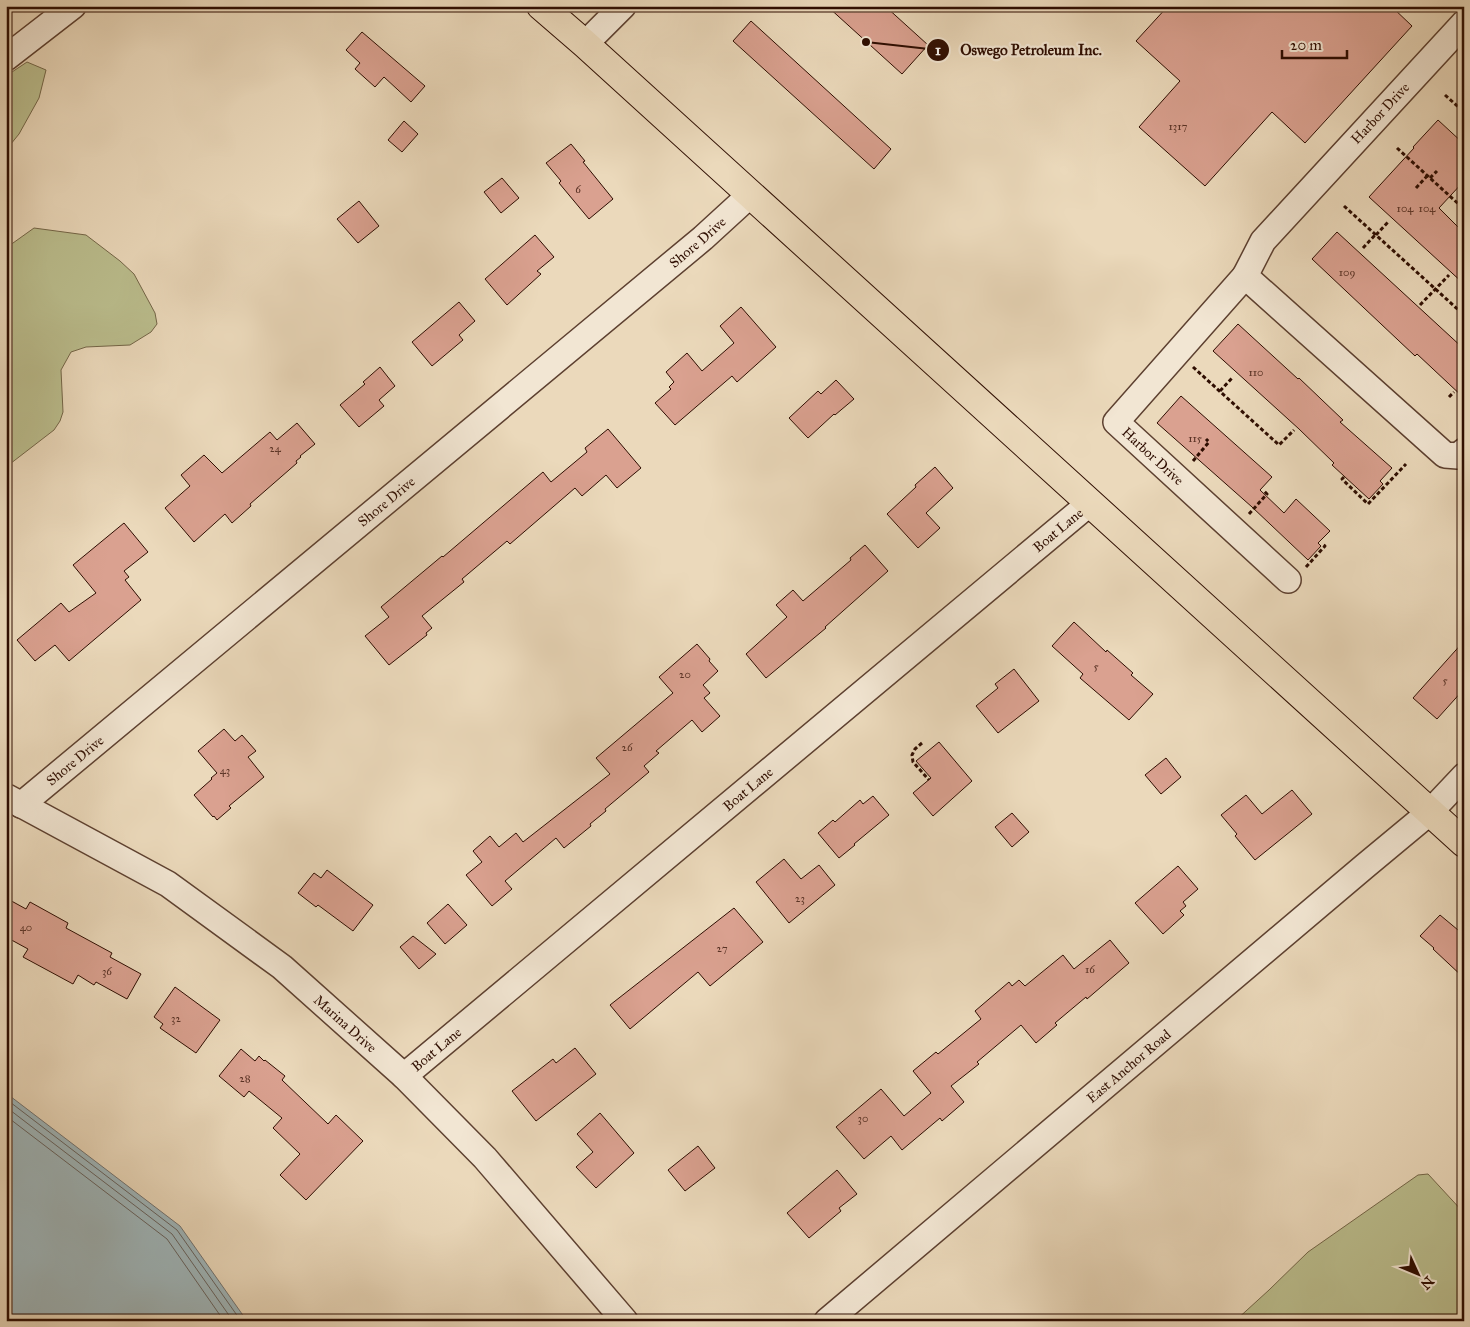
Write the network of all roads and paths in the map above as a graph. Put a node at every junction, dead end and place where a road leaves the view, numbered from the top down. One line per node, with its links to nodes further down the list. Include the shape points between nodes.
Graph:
1 (73, 6): 6 (street)
2 (541, 6): 5 (main road)
3 (623, 6): 5 (street)
4 (1464, 23): 20 (street, Harbor Drive, via 1263,241)
5 (585, 44): 13 (main road)
6 (6, 58)
7 (1445, 95): 8 (path)
8 (1464, 112)
9 (1397, 148): 11 (path)
10 (1437, 171): 11 (path)
11 (1429, 177): 12 (path); 15 (path)
12 (1416, 188)
13 (750, 195): 36 (main road); 43 (street, Shore Drive, via 687,251)
14 (1344, 206): 17 (path)
15 (1464, 209)
16 (1389, 221): 17 (path)
17 (1376, 235): 18 (path); 21 (path)
18 (1363, 248)
19 (1449, 275): 21 (path)
20 (1245, 276): 31 (street, via 1445,455 1458,456); 39 (street, Harbor Drive, via 1116,422)
21 (1435, 289): 22 (path); 23 (path)
22 (1420, 304)
23 (1464, 314)
24 (1189, 363): 26 (path)
25 (1233, 377): 26 (path)
26 (1220, 392): 29 (path, via 1279,445)
27 (1454, 392): 28 (path)
28 (1449, 397)
29 (1294, 430)
30 (1206, 439): 33 (path, via 1209,442)
31 (1464, 451)
32 (1406, 464): 34 (path, via 1368,504 1342,479)
33 (1189, 466)
34 (1344, 477)
35 (1264, 491): 37 (path, via 1267,494)
36 (1090, 504): 44 (main road); 46 (street, Boat Lane)
37 (1246, 517)
38 (1322, 544): 39 (path, via 1325,546)
39 (1296, 575)
40 (922, 743): 42 (path, via 912,755)
41 (1464, 776): 44 (street, East Anchor Road)
42 (929, 780)
43 (14, 801): 46 (street, Marina Drive, via 168,884 282,968)
44 (1430, 812): 45 (main road); 48 (street, East Anchor Road)
45 (1464, 843)
46 (404, 1076): 47 (street, Marina Drive, via 486,1158)
47 (625, 1321)
48 (827, 1321)

